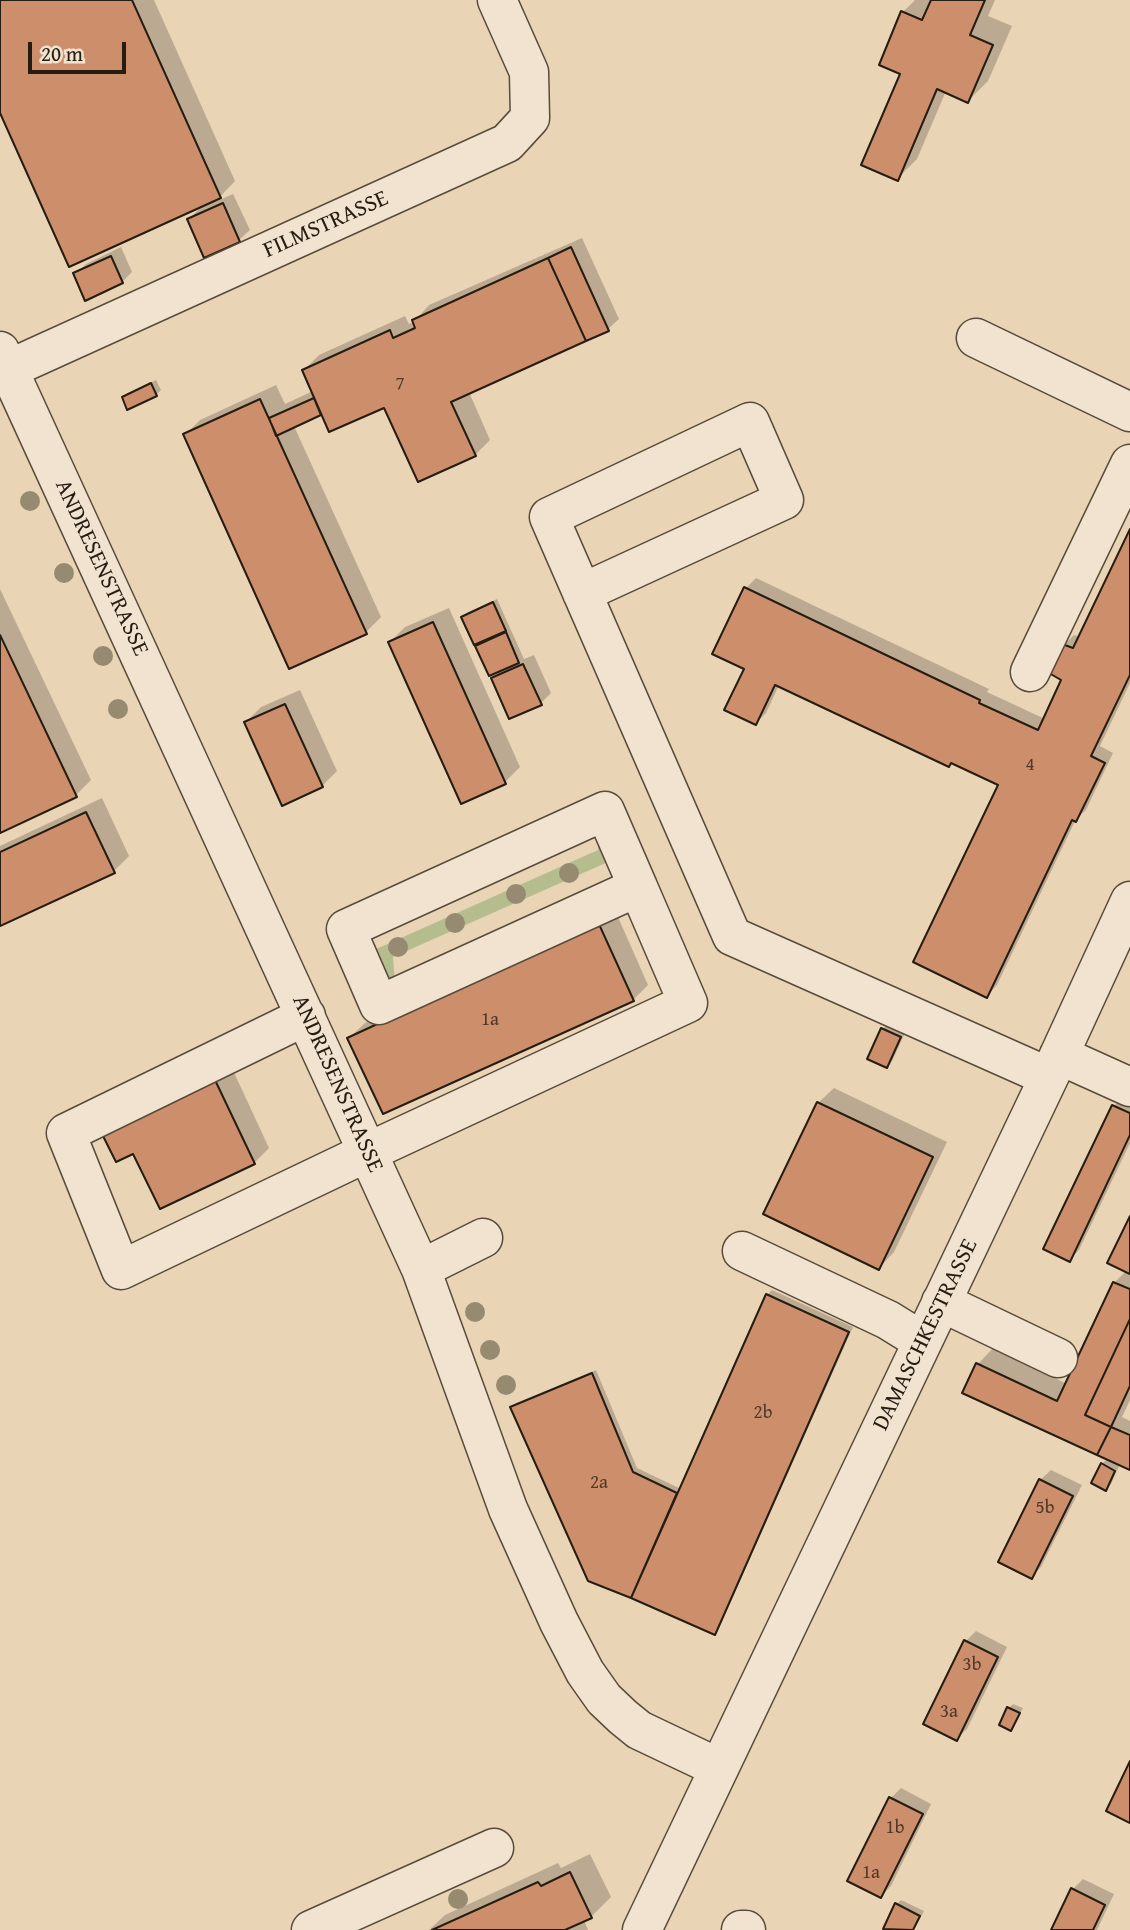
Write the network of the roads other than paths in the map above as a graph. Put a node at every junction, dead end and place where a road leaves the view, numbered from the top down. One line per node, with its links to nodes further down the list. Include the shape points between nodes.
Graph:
1 (497, 0): 3 (street, FILMSTRASSE, via 529,72 530,118 507,143)
2 (976, 338): 4 (street)
3 (3, 364): 10 (street, ANDRESENSTRASSE)
4 (1130, 412)
5 (1130, 464): 7 (street)
6 (582, 593): 6 (street, via 784,500 750,422 549,517); 11 (street, via 732,936)
7 (1030, 672)
8 (638, 887): 8 (street, via 379,1005 346,929 605,811); 13 (street, via 688,1003)
9 (1130, 901): 11 (street, DAMASCHKESTRASSE)
10 (306, 1016): 13 (street, ANDRESENSTRASSE); 13 (street, via 66,1133 121,1270)
11 (1054, 1066): 12 (street); 17 (street, DAMASCHKESTRASSE)
12 (1130, 1087)
13 (368, 1152): 16 (street, ANDRESENSTRASSE)
14 (483, 1238): 16 (street)
15 (742, 1251): 18 (street, via 888,1320)
16 (421, 1269): 20 (street, ANDRESENSTRASSE, via 508,1509 585,1672 604,1699 639,1730)
17 (941, 1302): 18 (street, DAMASCHKESTRASSE); 19 (street)
18 (922, 1341): 20 (street, DAMASCHKESTRASSE)
19 (1058, 1358)
20 (719, 1768): 23 (street, DAMASCHKESTRASSE)
21 (495, 1848): 22 (street)
22 (312, 1930)
23 (642, 1930)

